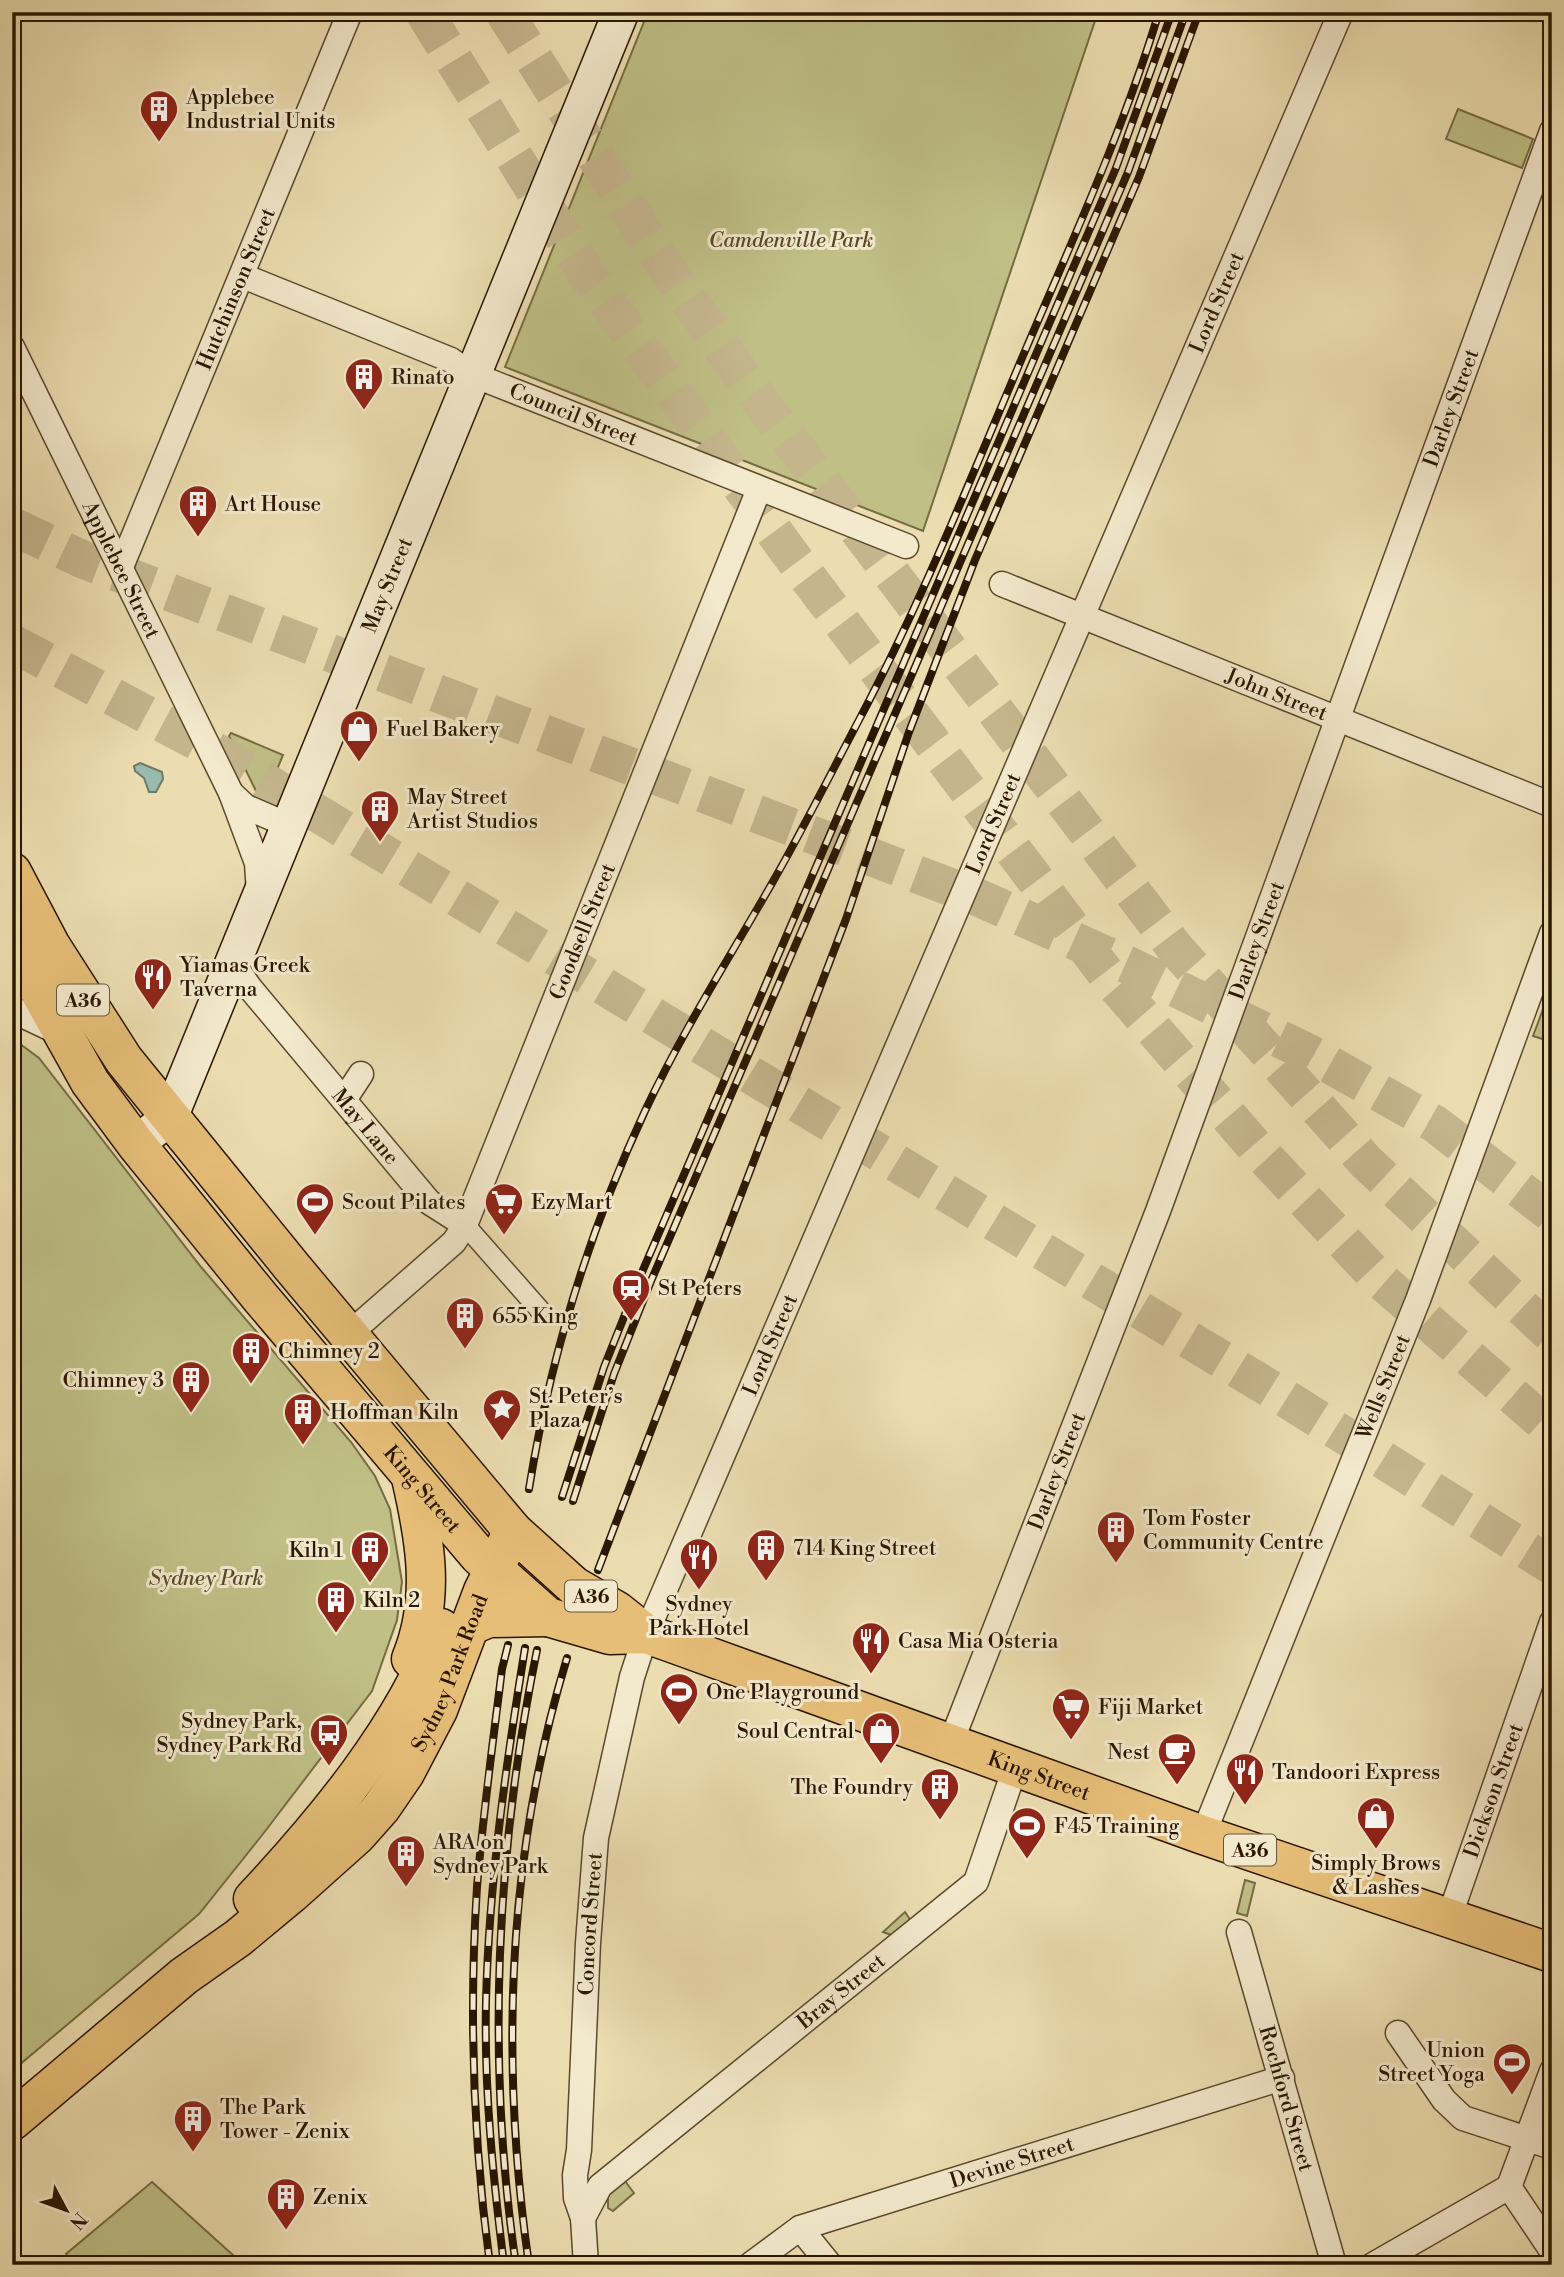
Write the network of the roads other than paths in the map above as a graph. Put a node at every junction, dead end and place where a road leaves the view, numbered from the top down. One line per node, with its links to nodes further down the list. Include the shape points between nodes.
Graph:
1 (350, 12): 5 (street, Hutchinson Street)
2 (621, 12): 7 (main road, May Street)
3 (1341, 12): 12 (street, Lord Street)
4 (1552, 131): 13 (street, Darley Street)
5 (243, 276): 7 (street, Council Street, via 451,360); 10 (street, Hutchinson Street)
6 (12, 347): 10 (street, Applebee Street)
7 (471, 373): 8 (street, Council Street); 16 (main road, May Street)
8 (759, 489): 9 (street, Council Street); 28 (street, Goodsell Street)
9 (906, 547)
10 (121, 567): 14 (street, Applebee Street)
11 (1002, 584): 12 (street, John Street)
12 (1084, 617): 13 (street, John Street); 37 (street, Lord Street)
13 (1338, 718): 15 (street, John Street); 39 (street, Darley Street, via 1158,1212)
14 (230, 793): 16 (street, via 246,807); 18 (street, Applebee Street, via 257,863)
15 (1552, 805)
16 (288, 825): 18 (main road, May Street)
17 (16, 890): 26 (main road, A36, via 87,1007)
18 (260, 894): 21 (main road, May Street)
19 (12, 942): 23 (main road, A36)
20 (1550, 945): 41 (street, Wells Street, via 1418,1300)
21 (232, 962): 25 (street, May Lane); 26 (main road, May Street)
22 (12, 1007): 23 (street)
23 (60, 1032): 27 (main road, A36)
24 (361, 1074): 25 (street)
25 (344, 1100): 28 (street, May Lane, via 429,1202)
26 (170, 1117): 27 (main road, May Street); 30 (main road, King Street / A36)
27 (136, 1144): 31 (main road, King Street / A36)
28 (465, 1225): 29 (street, May Lane); 30 (street, Goodsell Street, via 454,1242)
29 (539, 1309)
30 (349, 1334): 32 (main road, King Street / A36)
31 (411, 1478): 33 (main road, King Street / A36); 38 (main road, Sydney Park Road, via 426,1556 427,1591 413,1654)
32 (513, 1531): 33 (main road, Sydney Park Road); 37 (main road, King Street / A36, via 574,1586)
33 (486, 1562): 34 (main road, King Street / A36); 36 (main road, Sydney Park Road); 38 (main road, Sydney Park Road, via 463,1576 419,1683)
34 (548, 1617): 36 (main road, via 489,1618); 37 (main road, King Street / A36, via 610,1635)
35 (1552, 1622): 42 (street, Dickson Street)
36 (470, 1626): 45 (main road, Sydney Park Road, via 423,1742 381,1808 300,1886)
37 (646, 1634): 39 (main road, King Street / A36); 52 (street, Concord Street, via 596,1838)
38 (378, 1742): 45 (main road, Sydney Park Road, via 300,1847)
39 (950, 1745): 40 (main road, King Street / A36)
40 (1015, 1768): 41 (main road, King Street / A36); 53 (street, Bray Street, via 976,1882)
41 (1203, 1835): 42 (main road, King Street / A36)
42 (1449, 1918): 44 (main road, King Street / A36)
43 (1239, 1932): 48 (street, Rochford Street)
44 (1552, 1953)
45 (184, 1976): 49 (main road, Sydney Park Road)
46 (1398, 2033): 50 (street, via 1444,2100 1463,2118)
47 (1552, 2071): 50 (street)
48 (1282, 2078): 56 (street, Devine Street); 61 (street, Rochford Street)
49 (12, 2121)
50 (1527, 2139): 51 (street); 54 (street)
51 (1552, 2147)
52 (579, 2150): 53 (street, via 591,2166); 55 (street, Concord Street, via 576,2198)
53 (613, 2175): 55 (street, Bray Street, via 594,2192)
54 (1509, 2188): 57 (street); 62 (street)
55 (583, 2218): 58 (street, Concord Street)
56 (800, 2228): 59 (street, Devine Street); 60 (street)
57 (1552, 2251)
58 (586, 2265)
59 (750, 2265)
60 (830, 2265)
61 (1334, 2265)
62 (1373, 2265)

